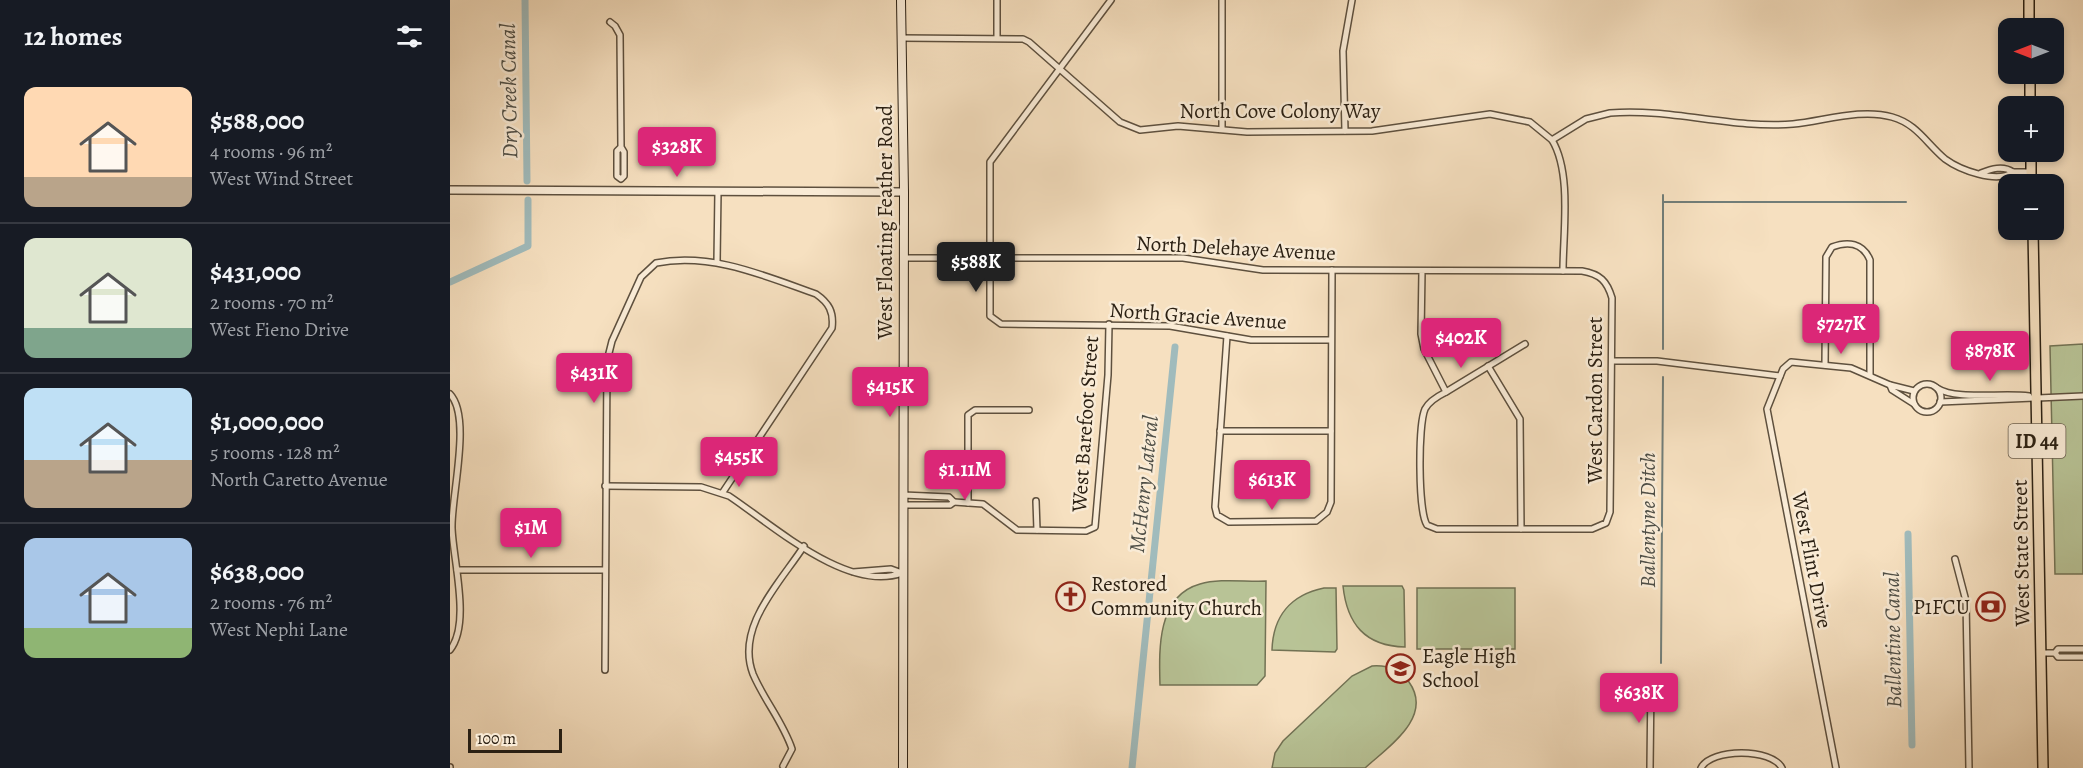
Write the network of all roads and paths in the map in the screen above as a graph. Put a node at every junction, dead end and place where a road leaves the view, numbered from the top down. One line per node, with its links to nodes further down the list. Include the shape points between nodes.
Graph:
1 (901, 0): 9 (main road, West Floating Feather Road)
2 (997, 0): 10 (street)
3 (1111, 0): 11 (street)
4 (1222, 0): 12 (street)
5 (1352, 0): 13 (street, via 1343,51)
6 (2028, 0): 7 (main road)
7 (2029, 18)
8 (610, 22): 18 (street, via 620,35 621,147 617,151 617,176 621,179)
9 (901, 38): 10 (street, North Cove Colony Way); 20 (main road, West Floating Feather Road)
10 (997, 38): 11 (street, North Cove Colony Way, via 1029,42)
11 (1059, 68): 12 (street, North Cove Colony Way, via 1132,129); 23 (street, via 990,162)
12 (1222, 129): 13 (street, North Cove Colony Way)
13 (1345, 131): 14 (street, North Cove Colony Way, via 1498,115 1530,122)
14 (1552, 140): 16 (street, via 1586,119 1617,112 1778,124 1878,114 1910,124 1951,163 2007,176); 27 (street, via 1561,157 1563,174)
15 (2031, 162): 16 (main road)
16 (2031, 172)
17 (450, 190): 18 (street)
18 (621, 191): 19 (street)
19 (718, 191): 20 (street); 24 (street)
20 (904, 192): 22 (main road, West Floating Feather Road)
21 (2033, 240): 44 (main road, West State Street / ID 44)
22 (903, 258): 23 (street, North Delehaye Avenue); 52 (main road, West Floating Feather Road)
23 (988, 258): 25 (street, North Delehaye Avenue, via 1184,258 1263,270); 29 (street, North Gracie Avenue, via 988,311 992,320 1001,324)
24 (717, 262): 50 (street, via 656,263 641,277 608,353); 51 (street, via 816,294 831,310 832,328)
25 (1332, 270): 26 (street, North Delehaye Avenue); 31 (street)
26 (1422, 271): 27 (street, North Delehaye Avenue); 41 (street, via 1421,334 1424,349)
27 (1563, 271): 28 (street, North Delehaye Avenue, via 1594,273)
28 (1602, 278): 33 (street, West Cardon Street, via 1612,298)
29 (1109, 324): 30 (street, North Gracie Avenue, via 1170,326); 58 (street, West Barefoot Street, via 1095,527 1086,531)
30 (1227, 336): 31 (street, North Gracie Avenue, via 1251,340); 48 (street)
31 (1331, 340): 49 (street)
32 (1525, 344): 35 (street)
33 (1612, 361): 36 (street, via 1657,361); 57 (street, West Cardon Street, via 1610,512 1606,524 1592,529)
34 (1825, 365): 36 (street, West Flint Drive, via 1795,362 1788,364); 37 (street); 37 (street, via 1827,251 1839,244 1855,245 1870,260)
35 (1488, 366): 41 (street); 57 (street, via 1520,419)
36 (1780, 375): 76 (street, West Flint Drive, via 1768,402 1768,418)
37 (1870, 375): 38 (street)
38 (1890, 385): 40 (street); 46 (street)
39 (1937, 388): 40 (street, via 1923,384); 44 (street, via 1949,394 2010,393); 45 (street)
40 (1914, 391): 46 (street)
41 (1446, 392): 57 (street, via 1428,405 1421,422 1420,511 1427,525 1437,529)
42 (450, 394): 61 (street, via 459,411 459,466 452,528)
43 (2083, 396): 44 (street)
44 (2036, 397): 45 (street); 66 (main road, West State Street / ID 44)
45 (1940, 402): 46 (street, via 1935,410 1925,412)
46 (1914, 404)
47 (1029, 410): 55 (street, via 968,415)
48 (1220, 431): 49 (street); 49 (street, via 1215,507 1219,518 1229,522 1310,522 1324,516 1330,502)
49 (1331, 431)
50 (605, 486): 51 (street, via 701,487); 62 (street)
51 (723, 492): 59 (street)
52 (903, 495): 54 (street, via 949,497); 56 (main road, West Floating Feather Road)
53 (1036, 501): 58 (street)
54 (954, 502): 55 (street); 56 (street)
55 (968, 503): 58 (street, via 983,504 1017,530)
56 (903, 505): 63 (main road, West Floating Feather Road)
57 (1521, 529)
58 (1036, 531)
59 (804, 546): 63 (street, via 833,566 866,577); 71 (street, via 757,616 748,644 753,675 792,748)
60 (1956, 559): 77 (street, via 1966,601)
61 (457, 570): 62 (street); 65 (street, via 458,630)
62 (605, 570): 69 (street)
63 (902, 573): 72 (main road, West Floating Feather Road)
64 (2083, 649): 67 (street, via 2058,649)
65 (450, 650)
66 (2040, 653): 67 (street); 78 (main road, West State Street / ID 44)
67 (2055, 653): 68 (street, via 2058,657)
68 (2083, 657)
69 (605, 670)
70 (1651, 681): 73 (street)
71 (783, 766)
72 (903, 768)
73 (1650, 768)
74 (1701, 768): 75 (street, via 1706,760 1718,755 1764,755 1777,760)
75 (1782, 768)
76 (1836, 768)
77 (1968, 768)
78 (2043, 768)

